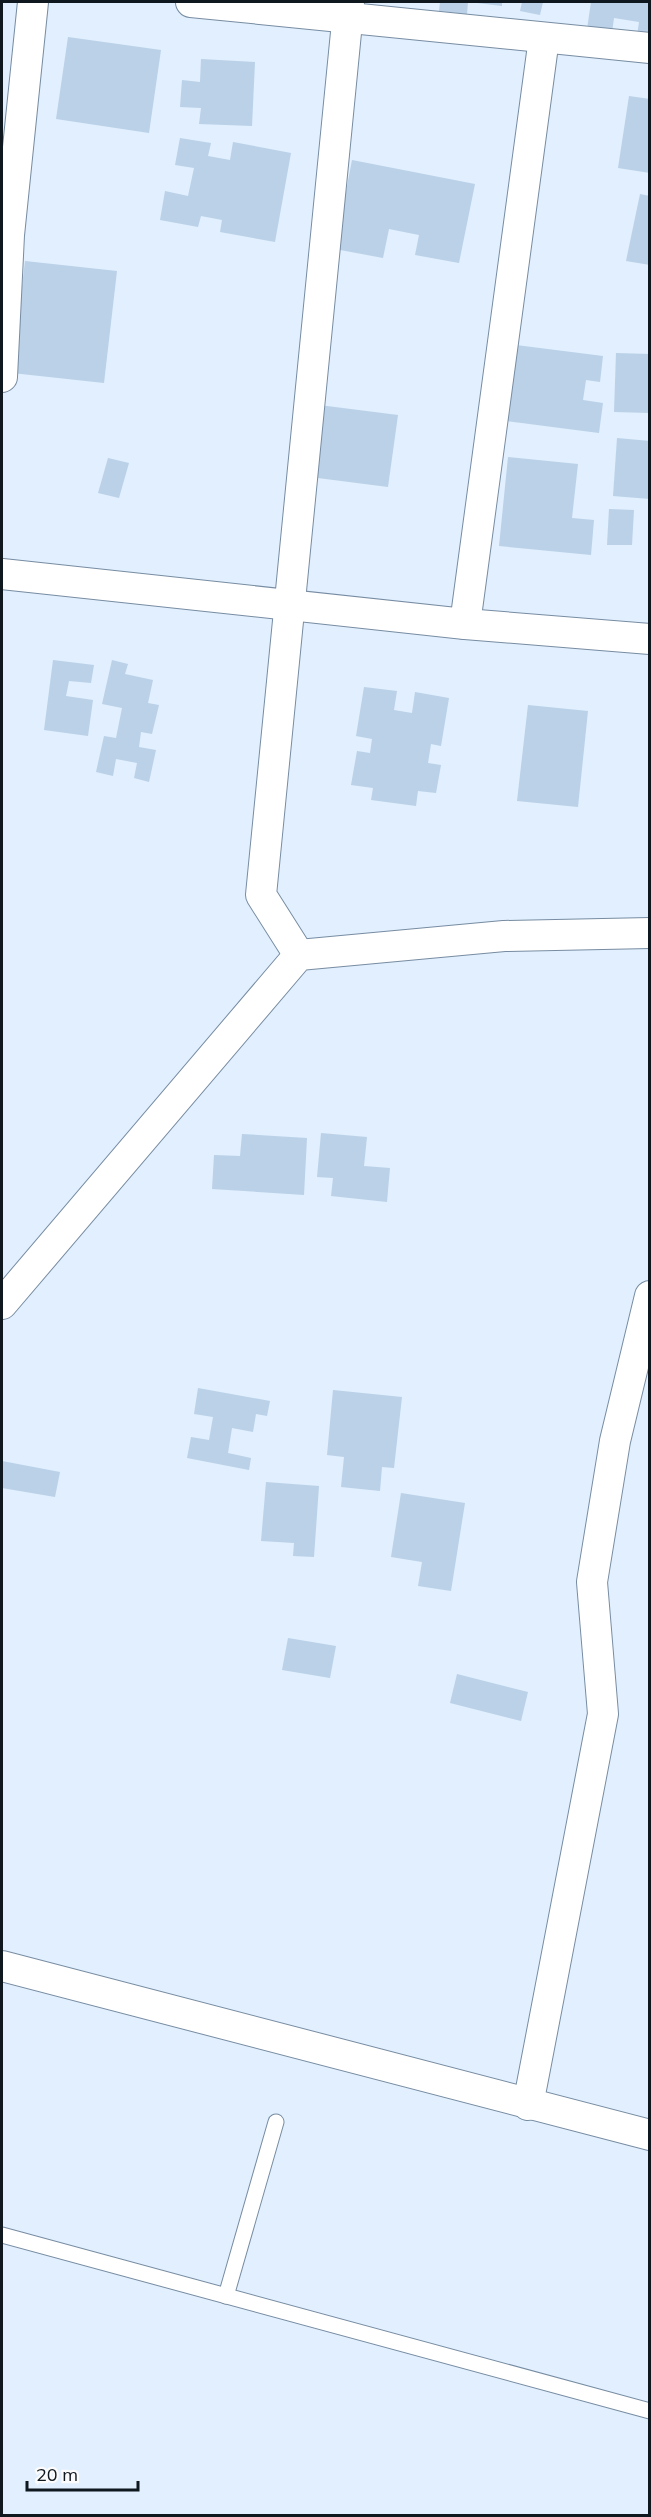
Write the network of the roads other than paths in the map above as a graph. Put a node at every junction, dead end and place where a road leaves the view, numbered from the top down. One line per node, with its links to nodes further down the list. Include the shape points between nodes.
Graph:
1 (33, 2): 6 (street)
2 (191, 2): 3 (street)
3 (348, 10): 4 (street); 9 (street)
4 (544, 38): 5 (street); 10 (street)
5 (650, 48)
6 (5, 234): 7 (street)
7 (2, 377)
8 (2, 574): 9 (street)
9 (290, 603): 10 (street); 13 (street, via 261,896)
10 (465, 624): 11 (street)
11 (650, 639)
12 (650, 933): 13 (street, via 504,936)
13 (299, 955): 15 (street)
14 (650, 1296): 17 (street, via 615,1441 592,1582 603,1714)
15 (2, 1304)
16 (2, 1966): 17 (street)
17 (528, 2104): 19 (street)
18 (276, 2122): 21 (lane)
19 (650, 2135)
20 (2, 2235): 21 (lane)
21 (226, 2296): 22 (lane)
22 (650, 2411)

